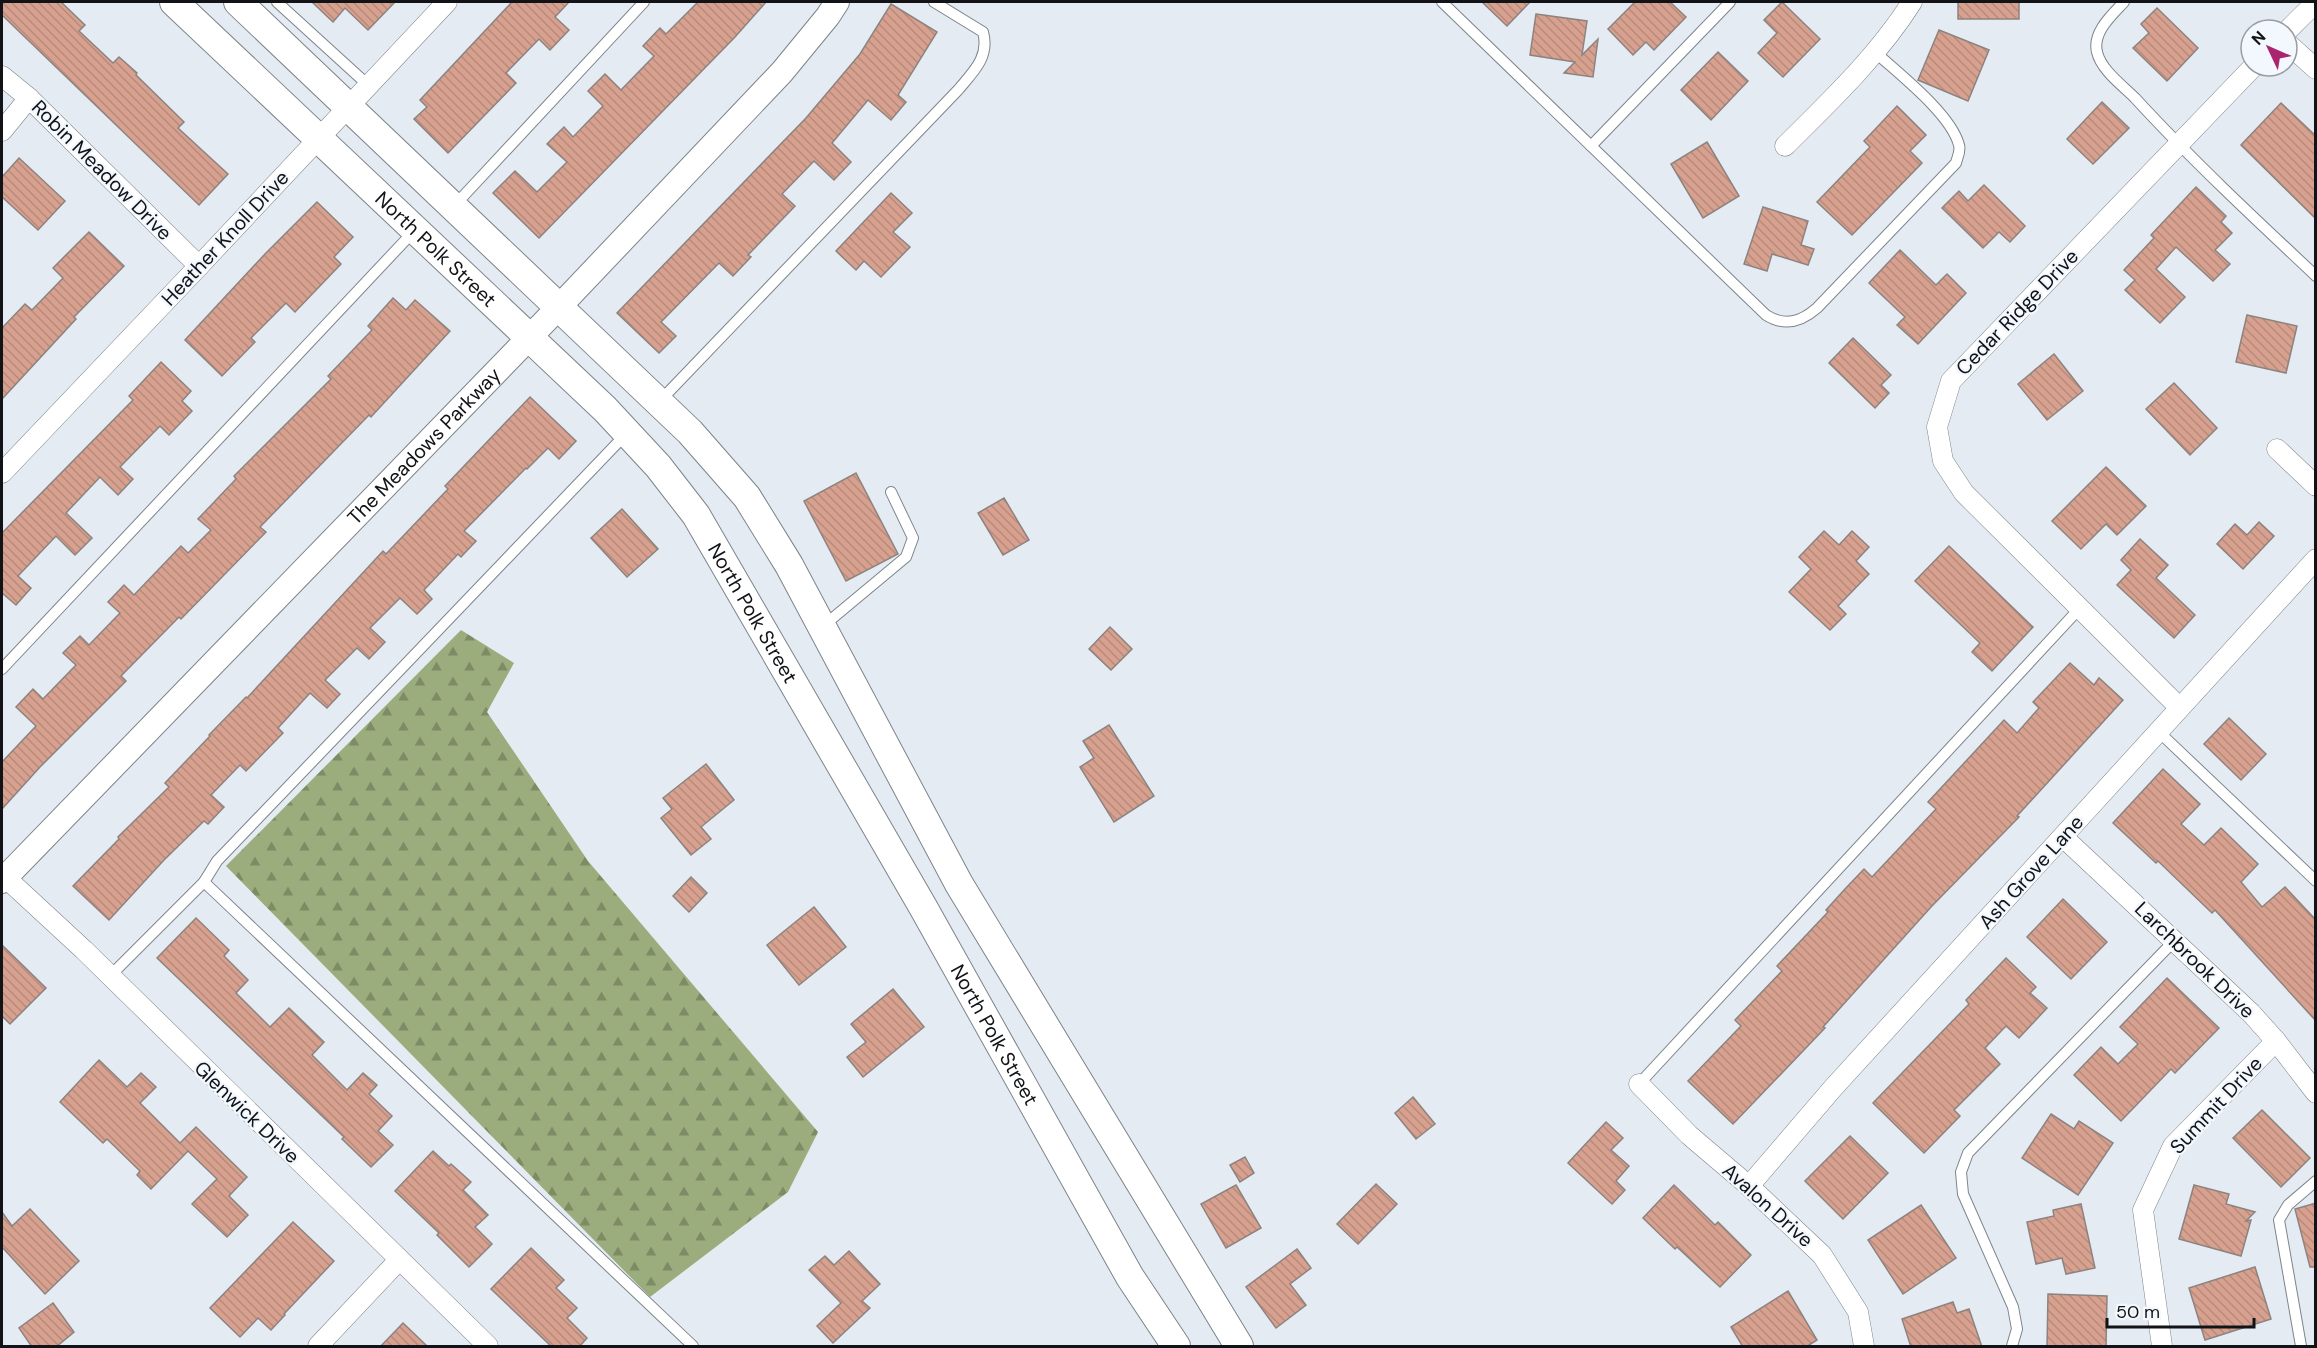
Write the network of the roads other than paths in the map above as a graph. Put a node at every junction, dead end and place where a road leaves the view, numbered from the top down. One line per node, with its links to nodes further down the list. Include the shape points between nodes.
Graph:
1 (174, 2): 23 (main road, North Polk Street)
2 (238, 2): 21 (main road, North Polk Street)
3 (277, 2): 19 (lane)
4 (447, 2): 19 (street, Heather Knoll Drive)
5 (644, 2): 27 (lane)
6 (837, 2): 31 (street, The Meadows Parkway, via 782,72)
7 (934, 2): 33 (lane, via 983,32 987,44 982,58 958,90)
8 (1442, 2): 25 (lane)
9 (1730, 2): 25 (lane)
10 (1912, 2): 14 (street, via 1893,33)
11 (2124, 2): 24 (lane, via 2105,22 2097,51 2105,67)
12 (2316, 2): 13 (street)
13 (2299, 19)
14 (1875, 52): 25 (lane, via 1940,113 1960,147 1956,163 1817,308 1797,321 1774,320 1766,315); 26 (street)
15 (2299, 54): 16 (street)
16 (2316, 69)
17 (2, 76): 20 (street, Robin Meadow Drive)
18 (2241, 78): 24 (street, Cedar Ridge Drive)
19 (368, 86): 21 (street, Heather Knoll Drive)
20 (29, 98): 22 (street); 29 (street, Robin Meadow Drive)
21 (347, 108): 23 (street, Heather Knoll Drive); 27 (main road, North Polk Street)
22 (2, 131)
23 (318, 139): 28 (main road, North Polk Street); 29 (street, Heather Knoll Drive)
24 (2178, 144): 30 (lane); 40 (street, Cedar Ridge Drive, via 1951,381 1937,427 1943,461 1964,493)
25 (1591, 146)
26 (1785, 146)
27 (453, 208): 31 (main road, North Polk Street)
28 (416, 229): 32 (main road, North Polk Street); 42 (lane)
29 (199, 266): 36 (street, Heather Knoll Drive)
30 (2316, 276)
31 (558, 308): 32 (street, The Meadows Parkway); 33 (main road, North Polk Street)
32 (529, 338): 34 (main road, North Polk Street); 46 (street, The Meadows Parkway)
33 (658, 402): 41 (main road, North Polk Street, via 747,497)
34 (627, 433): 48 (lane, via 217,861); 50 (main road, North Polk Street, via 696,515)
35 (2277, 449): 37 (street)
36 (2, 472)
37 (2316, 486)
38 (891, 492): 41 (lane, via 913,538 906,556)
39 (2316, 559): 43 (street, Ash Grove Lane)
40 (2079, 609): 43 (street, Cedar Ridge Drive); 54 (lane)
41 (822, 627): 49 (main road, North Polk Street)
42 (2, 669)
43 (2179, 707): 44 (street, Ash Grove Lane)
44 (2159, 732): 45 (street, Ash Grove Lane); 47 (lane)
45 (2063, 837): 51 (street, Larchbrook Drive); 57 (street, Ash Grove Lane, via 1833,1088)
46 (3, 879): 52 (street, Glenwick Drive)
47 (2316, 881)
48 (204, 882): 52 (lane); 61 (lane)
49 (959, 884): 50 (main road); 63 (main road, North Polk Street)
50 (923, 907): 62 (main road, North Polk Street, via 1130,1277)
51 (2175, 940): 53 (street, Larchbrook Drive); 65 (lane, via 1968,1153 1961,1172 1963,1194 2013,1307 2017,1329)
52 (110, 976): 58 (street, Glenwick Drive)
53 (2276, 1041): 55 (street, Larchbrook Drive); 66 (street, Summit Drive, via 2173,1146 2143,1210)
54 (1639, 1084): 57 (street, Avalon Drive, via 1689,1135)
55 (2316, 1093)
56 (2316, 1181): 67 (lane, via 2288,1205 2279,1220)
57 (1749, 1186): 64 (street, Avalon Drive, via 1822,1255 1858,1312)
58 (399, 1260): 59 (street); 60 (street, Glenwick Drive)
59 (318, 1347)
60 (488, 1347)
61 (693, 1347)
62 (1176, 1347)
63 (1239, 1347)
64 (1864, 1347)
65 (2012, 1347)
66 (2162, 1347)
67 (2301, 1347)

